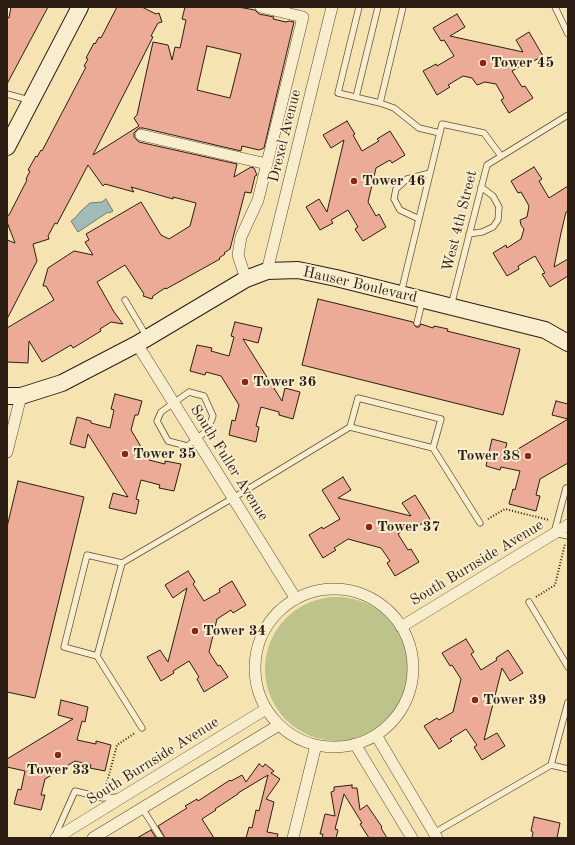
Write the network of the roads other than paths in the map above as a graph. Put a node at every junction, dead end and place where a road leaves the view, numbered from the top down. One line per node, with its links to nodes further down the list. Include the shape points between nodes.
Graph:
1 (80, 7): 11 (street)
2 (261, 7): 18 (street, via 303,17)
3 (332, 7): 23 (street, Drexel Avenue)
4 (359, 7): 10 (lane, via 338,93)
5 (378, 7): 10 (lane)
6 (403, 7): 12 (lane)
7 (555, 7): 8 (lane)
8 (568, 34)
9 (7, 94): 11 (lane)
10 (356, 97): 12 (lane)
11 (31, 101): 16 (street)
12 (380, 103): 14 (lane, via 394,108 419,128)
13 (568, 115): 17 (lane, West 4th Street)
14 (440, 133): 17 (lane, via 442,124 484,133); 19 (lane)
15 (141, 135): 18 (street)
16 (7, 147)
17 (501, 156): 20 (lane, West 4th Street, via 487,165)
18 (267, 164): 24 (street, via 258,200 241,238 238,255)
19 (430, 173): 21 (lane); 21 (lane, via 407,178 396,188 394,199 400,210)
20 (481, 187): 22 (lane, West 4th Street); 22 (lane, via 494,196 499,207 498,220 493,227)
21 (418, 220): 25 (lane)
22 (469, 234): 28 (lane, West 4th Street)
23 (267, 271): 24 (street, Hauser Boulevard); 25 (street, Hauser Boulevard, via 298,270)
24 (246, 279): 30 (street, Hauser Boulevard)
25 (400, 294): 26 (street, Hauser Boulevard)
26 (422, 299): 28 (street, Hauser Boulevard); 29 (lane)
27 (125, 300): 30 (lane)
28 (451, 306): 31 (street, Hauser Boulevard, via 545,330)
29 (416, 323)
30 (142, 340): 32 (street, Hauser Boulevard, via 62,383); 33 (street, South Fuller Avenue)
31 (568, 343)
32 (14, 396): 37 (street)
33 (174, 404): 35 (street, South Fuller Avenue); 35 (lane, via 161,412 157,421 168,441 187,446); 35 (lane, via 189,392 204,396 213,416 208,429)
34 (350, 427): 36 (lane); 36 (lane, via 358,398 441,419); 39 (lane)
35 (196, 440): 39 (street, South Fuller Avenue)
36 (433, 448): 40 (lane)
37 (7, 452)
38 (568, 489): 41 (lane, via 566,488)
39 (233, 498): 42 (lane); 43 (street, South Fuller Avenue)
40 (480, 524)
41 (565, 530): 45 (street, South Burnside Avenue, via 554,533)
42 (122, 564): 46 (lane); 46 (lane, via 87,555 64,647)
43 (296, 599): 45 (street, South Burnside Avenue, via 322,590 349,590 383,606 392,613); 49 (street, South Burnside Avenue, via 273,618 259,644 255,667 256,679)
44 (528, 602): 47 (lane)
45 (401, 627): 52 (street, South Burnside Avenue, via 412,652 411,686 397,716)
46 (97, 656): 51 (lane)
47 (568, 667)
48 (568, 702): 55 (lane)
49 (266, 709): 50 (street, South Burnside Avenue); 57 (street, South Burnside Avenue)
50 (279, 725): 54 (street, South Burnside Avenue, via 296,738); 58 (street)
51 (142, 728)
52 (376, 735): 53 (street, South Burnside Avenue); 59 (street)
53 (355, 744): 54 (street, South Burnside Avenue, via 335,747); 64 (street)
54 (316, 745): 63 (street)
55 (551, 765): 56 (lane); 59 (lane)
56 (568, 769)
57 (127, 794): 58 (street); 60 (street, South Burnside Avenue); 60 (lane, via 103,798 75,791)
58 (142, 808): 61 (street); 62 (lane)
59 (436, 835)
60 (55, 838)
61 (93, 838)
62 (161, 838)
63 (294, 838)
64 (412, 838)

